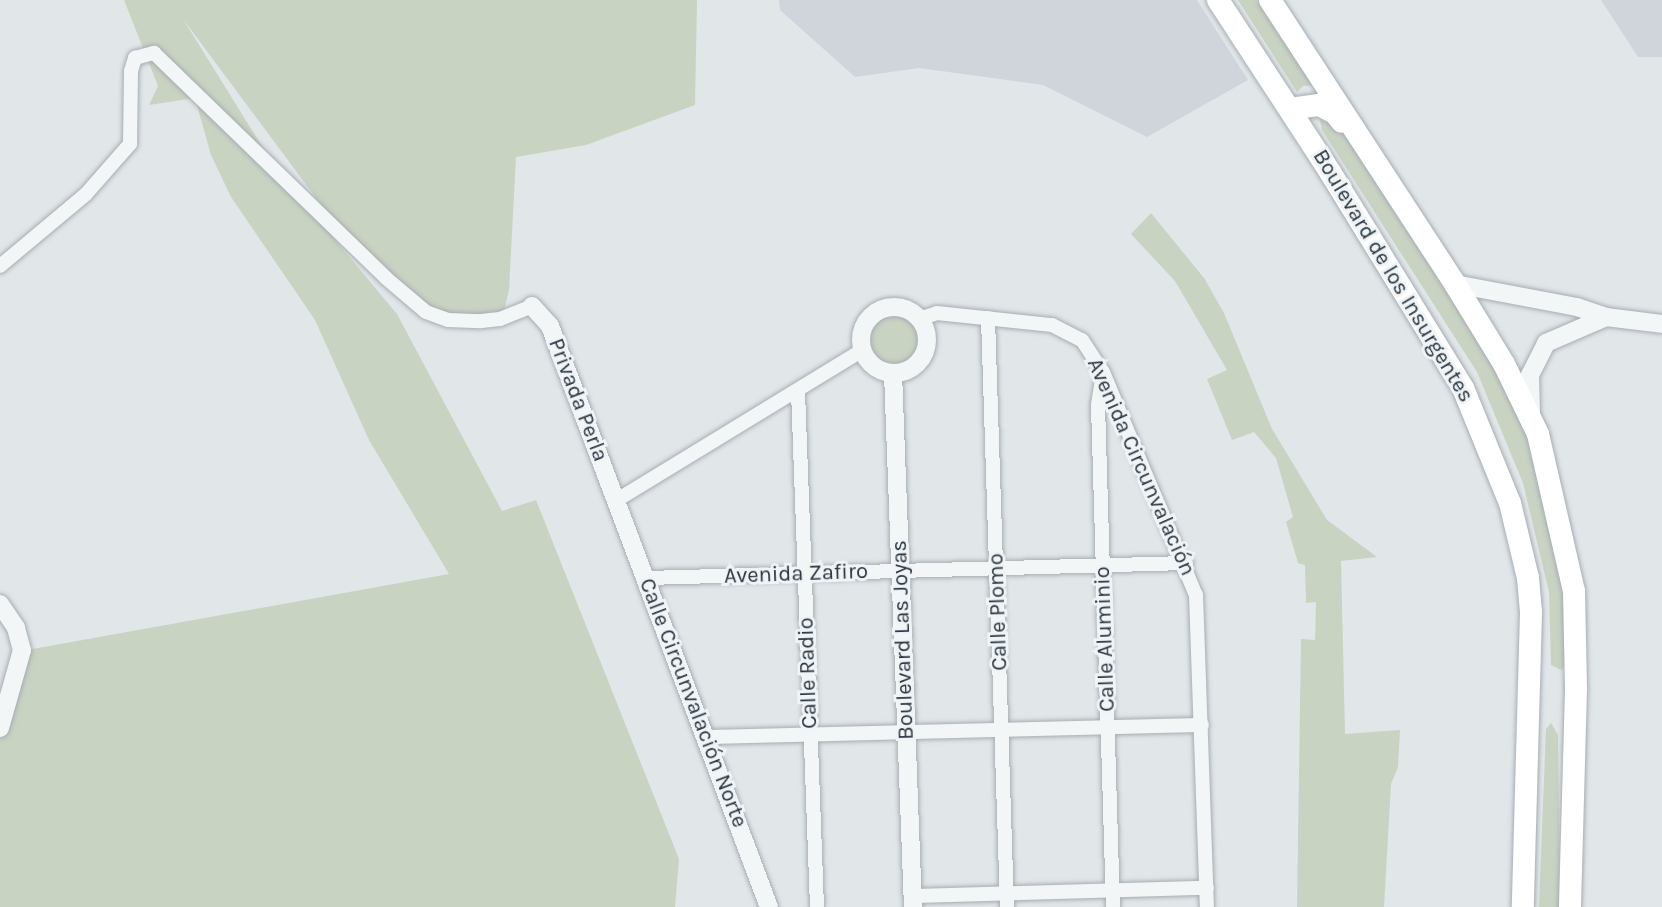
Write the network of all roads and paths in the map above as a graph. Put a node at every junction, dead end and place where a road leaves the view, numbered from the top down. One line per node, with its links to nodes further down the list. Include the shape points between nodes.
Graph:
1 (1218, 0): 3 (main road, Boulevard de los Insurgentes)
2 (1270, 0): 4 (main road, Boulevard de los Insurgentes)
3 (1290, 109): 4 (main road, via 1319,105 1335,113); 40 (main road, Boulevard de los Insurgentes, via 1463,388 1510,503 1531,612)
4 (1376, 163): 6 (main road, Boulevard de los Insurgentes)
5 (0, 266): 7 (street, via 86,194 130,144 131,71 135,58 154,53 426,312 448,320 481,321)
6 (1455, 284): 8 (street); 16 (main road, Boulevard de los Insurgentes)
7 (532, 306): 17 (street, Privada Perla, via 550,326)
8 (1606, 317): 11 (street); 16 (street, via 1546,343 1530,375)
9 (988, 318): 10 (street, Avenida Circunvalación, via 937,313); 13 (street, Avenida Circunvalación, via 1052,325 1072,334 1089,348); 20 (street, Calle Plomo)
10 (919, 319): 12 (street, via 903,308 883,309 868,321); 14 (street, via 926,350 914,367)
11 (1662, 324)
12 (863, 350): 14 (street, via 874,366); 15 (street)
13 (1103, 372): 18 (street, Avenida Circunvalación); 19 (street, Calle Aluminio, via 1098,405)
14 (893, 373): 21 (street, Boulevard Las Joyas)
15 (798, 391): 17 (street); 22 (street, Calle Radio)
16 (1531, 418): 41 (main road, Boulevard de los Insurgentes, via 1553,488 1574,591)
17 (617, 500): 23 (street, Calle Circunvalación Norte)
18 (1186, 563): 19 (street, Avenida Zafiro); 25 (street, Avenida Circunvalación, via 1196,595)
19 (1103, 565): 20 (street, Avenida Zafiro); 27 (street, Calle Aluminio)
20 (996, 569): 21 (street, Avenida Zafiro); 28 (street, Calle Plomo)
21 (901, 571): 22 (street, Avenida Zafiro); 29 (street, Boulevard Las Joyas)
22 (804, 574): 23 (street, Avenida Zafiro); 30 (street, Calle Radio)
23 (646, 578): 31 (street, Calle Circunvalación Norte)
24 (0, 604): 26 (street, via 16,628 22,650)
25 (1202, 725): 27 (street); 32 (street, Avenida Circunvalación)
26 (0, 728)
27 (1107, 728): 28 (street); 33 (street, Calle Aluminio)
28 (1002, 730): 29 (street); 34 (street, Calle Plomo)
29 (906, 732): 30 (street); 35 (street, Boulevard Las Joyas)
30 (810, 734): 31 (street); 37 (street, Calle Radio)
31 (706, 737): 36 (street, Calle Circunvalación Norte)
32 (1207, 888): 33 (street); 39 (street, Avenida Circunvalación)
33 (1112, 891): 34 (street); 38 (street, Calle Aluminio)
34 (1007, 900): 35 (street)
35 (913, 901)
36 (769, 907)
37 (817, 907)
38 (1113, 907)
39 (1207, 907)
40 (1523, 907)
41 (1570, 907)

